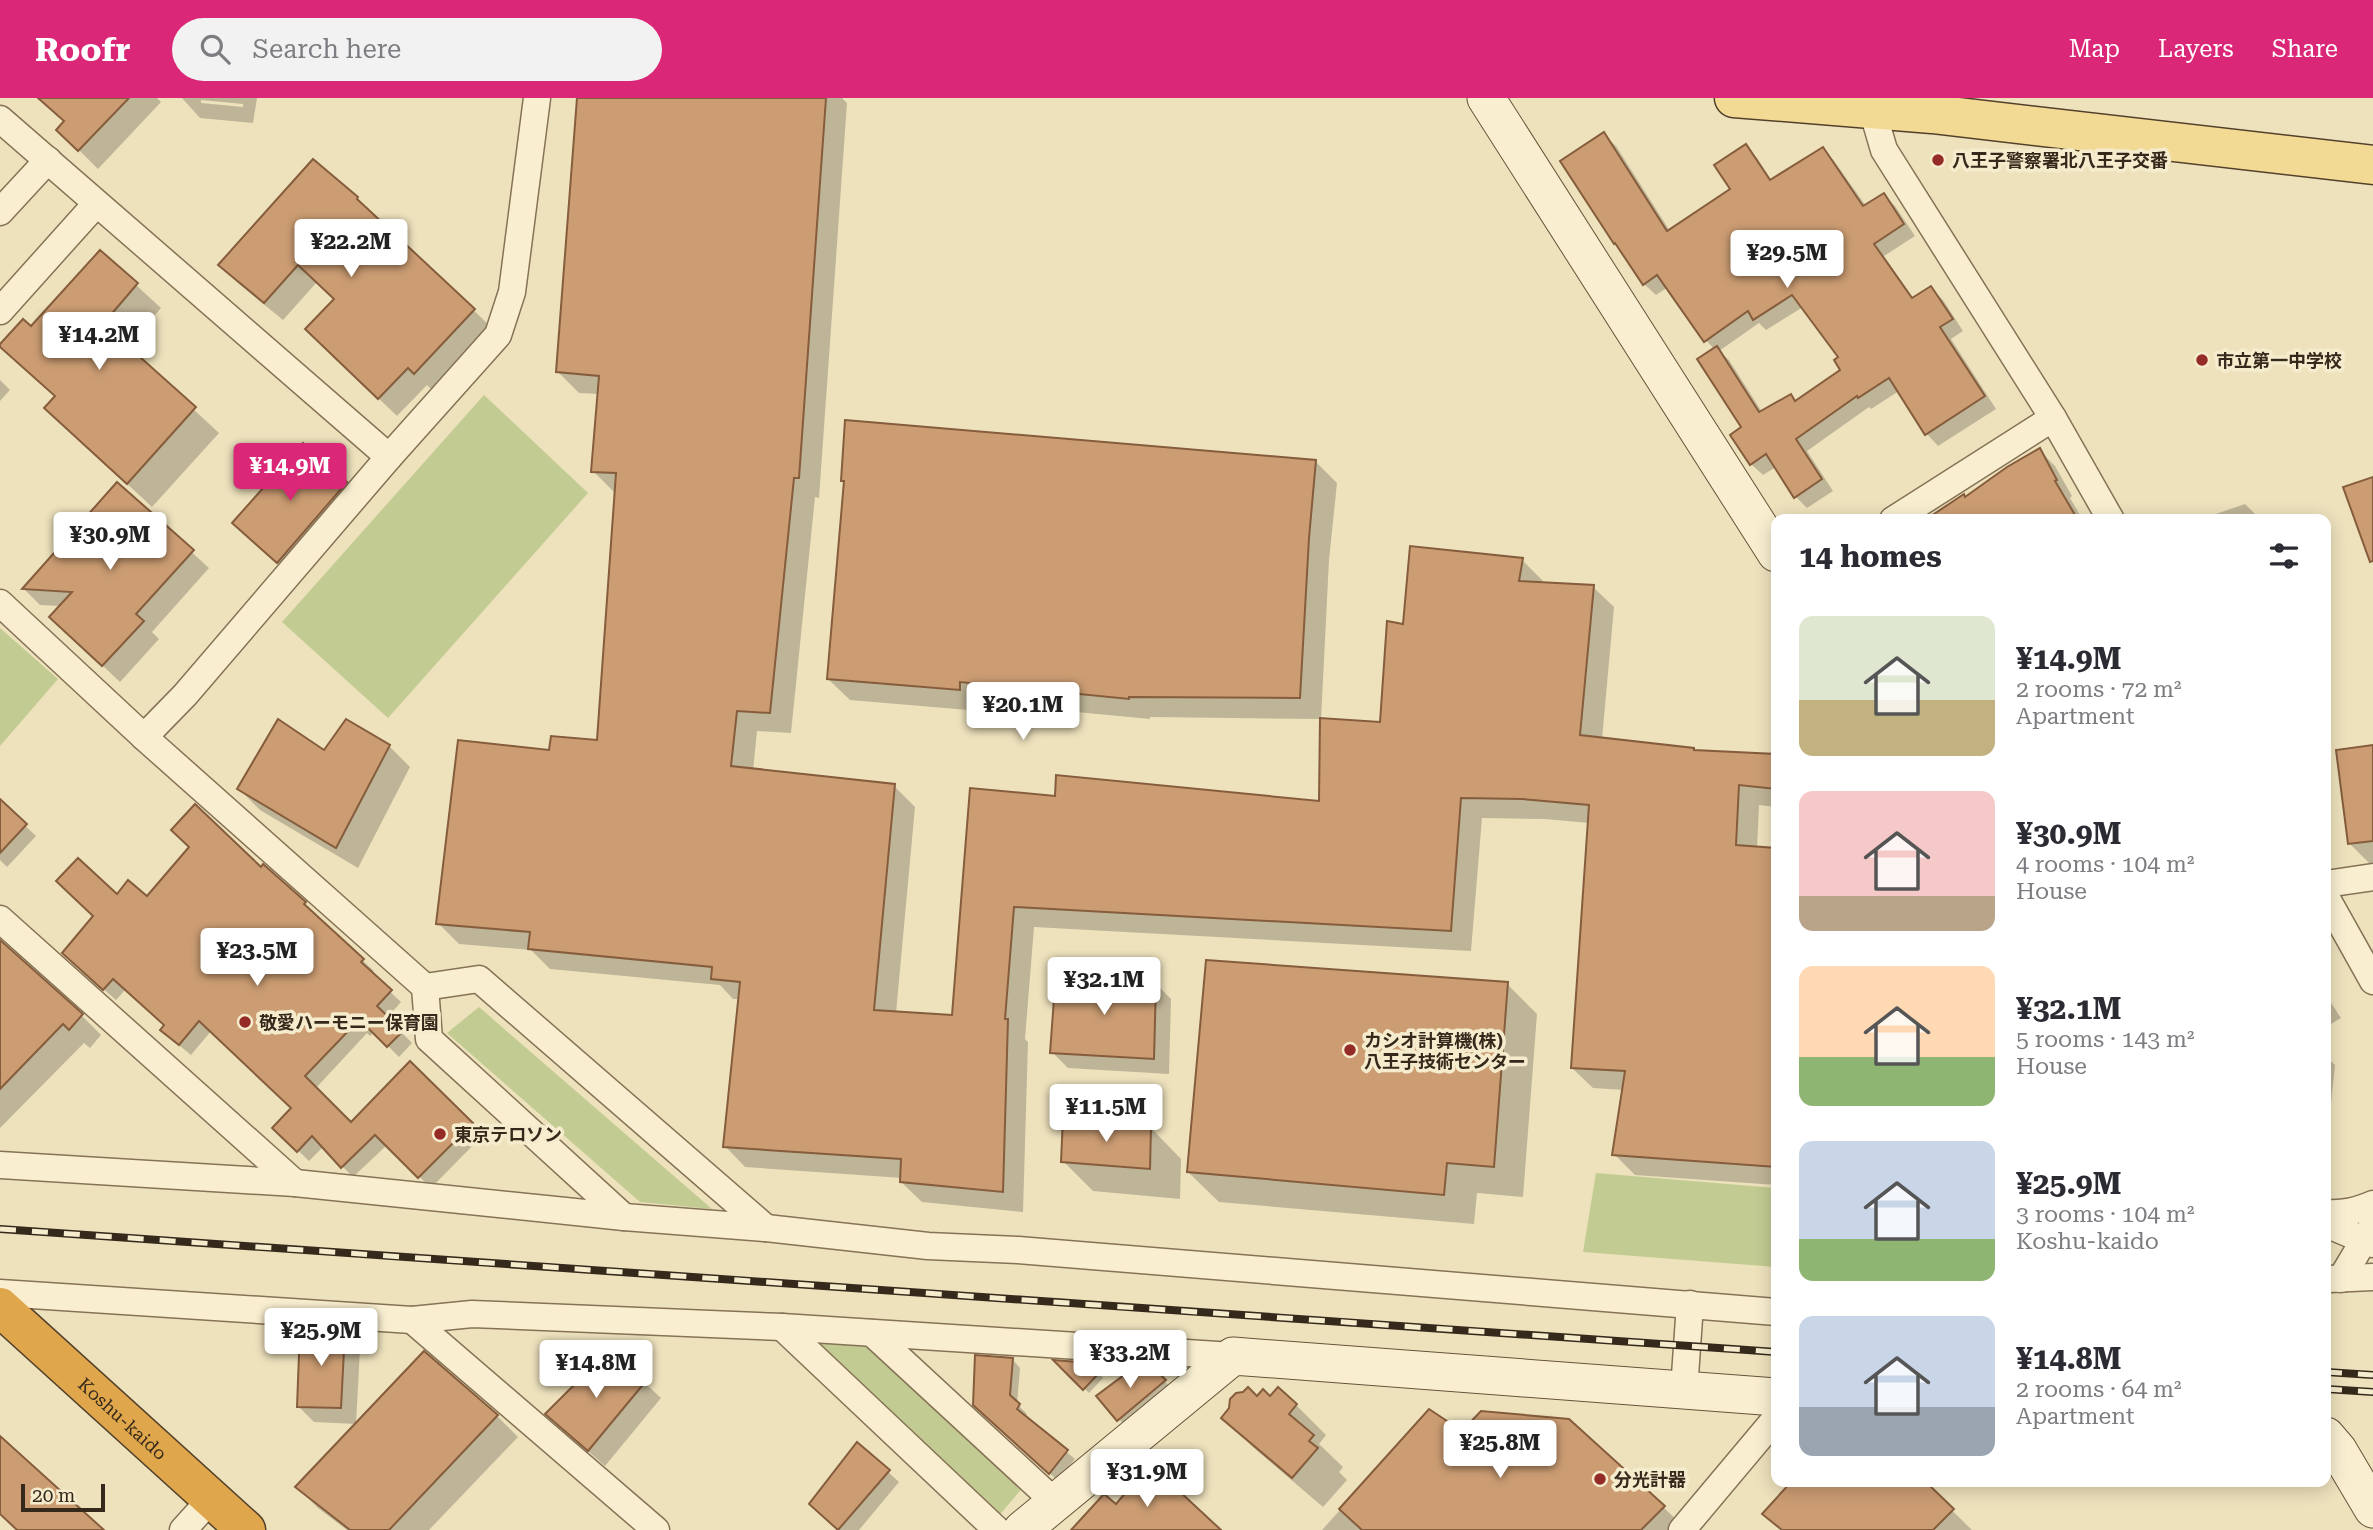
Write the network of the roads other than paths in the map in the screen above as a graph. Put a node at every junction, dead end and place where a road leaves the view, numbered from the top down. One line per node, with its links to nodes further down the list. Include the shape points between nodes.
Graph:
1 (537, 98): 12 (street, via 512,292 498,335)
2 (1486, 98): 15 (street)
3 (1734, 98): 4 (main road)
4 (1854, 104): 7 (main road); 11 (street)
5 (0, 119): 6 (street)
6 (48, 160): 8 (street); 9 (street)
7 (2373, 165)
8 (96, 204): 10 (street); 12 (street)
9 (0, 212)
10 (0, 311)
11 (2053, 418): 13 (street); 14 (street)
12 (389, 457): 17 (street)
13 (1902, 514)
14 (2108, 514)
15 (1771, 545)
16 (0, 603): 17 (street)
17 (144, 737): 23 (street)
18 (2373, 877): 19 (street)
19 (2331, 883)
20 (2331, 906): 22 (street)
21 (0, 919): 25 (street)
22 (2373, 981)
23 (425, 987): 28 (street, via 429,1039); 30 (street, via 479,979)
24 (0, 1164): 25 (street)
25 (295, 1183): 28 (street)
26 (2373, 1204): 27 (street)
27 (2331, 1213)
28 (624, 1217): 30 (street)
29 (2331, 1225): 31 (street)
30 (766, 1228): 35 (street, via 928,1246)
31 (2370, 1237): 33 (street)
32 (2373, 1278): 33 (street)
33 (2334, 1279)
34 (0, 1293): 38 (street)
35 (1690, 1304): 37 (street); 42 (street)
36 (0, 1307): 46 (highway, Koshu-kaido)
37 (1771, 1312)
38 (412, 1320): 39 (street, via 472,1314); 51 (street)
39 (782, 1327): 40 (street); 52 (street)
40 (872, 1333): 41 (street); 48 (street)
41 (1233, 1356): 42 (street); 48 (street)
42 (1684, 1390): 43 (street)
43 (1771, 1397)
44 (1771, 1424): 53 (street)
45 (2331, 1442): 47 (street)
46 (211, 1499): 49 (street); 50 (highway, Koshu-kaido)
47 (2373, 1509)
48 (1040, 1521)
49 (183, 1530)
50 (246, 1530)
51 (656, 1530)
52 (997, 1530)
53 (1682, 1530)

